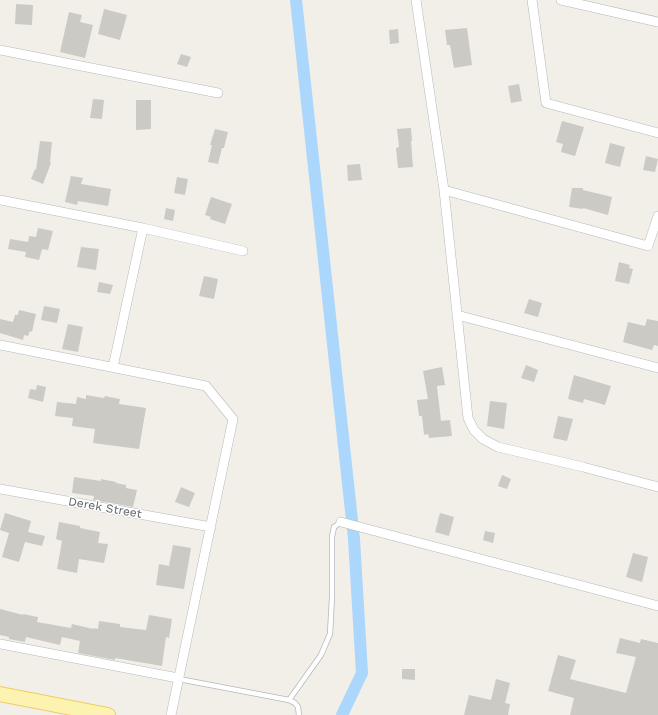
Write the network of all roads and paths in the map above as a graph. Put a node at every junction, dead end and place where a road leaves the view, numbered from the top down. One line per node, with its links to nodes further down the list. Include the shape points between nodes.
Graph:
1 (416, 0): 8 (street)
2 (532, 0): 7 (street, via 546,103)
3 (561, 0): 4 (street)
4 (658, 22)
5 (0, 50): 6 (street)
6 (218, 93)
7 (658, 133)
8 (444, 190): 10 (street, via 648,246); 13 (street)
9 (0, 200): 11 (street)
10 (658, 216)
11 (143, 228): 12 (street); 15 (street)
12 (243, 251)
13 (457, 315): 16 (street); 17 (street, via 468,418 474,430 483,439 498,447)
14 (0, 345): 15 (street)
15 (113, 368): 20 (street, via 206,386 233,419)
16 (658, 368)
17 (658, 487)
18 (0, 489): 20 (street, Derek Street)
19 (341, 522): 21 (street); 25 (lane, via 334,527 332,537 330,634 321,654)
20 (211, 527): 23 (street)
21 (658, 606)
22 (0, 644): 23 (street)
23 (178, 678): 25 (lane); 27 (street)
24 (0, 694): 26 (main road)
25 (289, 700): 28 (lane, via 298,707)
26 (108, 715)
27 (171, 715)
28 (299, 715)

